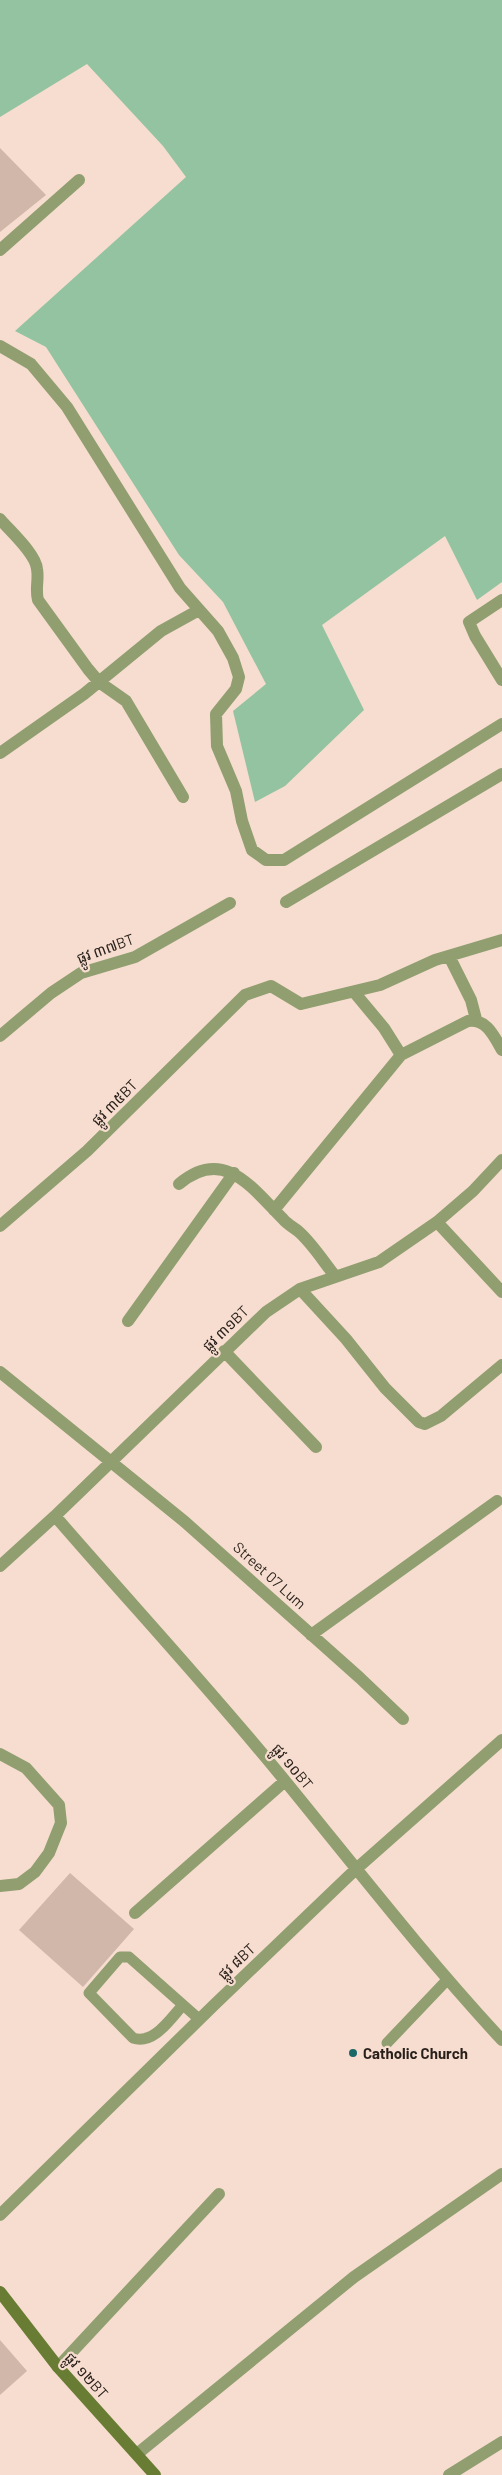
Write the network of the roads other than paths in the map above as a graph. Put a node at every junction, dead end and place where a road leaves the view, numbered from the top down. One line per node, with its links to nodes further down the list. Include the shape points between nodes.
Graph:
1 (79, 180): 2 (street)
2 (0, 250)
3 (0, 346): 6 (street, via 31,364 67,407 180,588)
4 (0, 520): 8 (street, via 25,547 38,568 38,600)
5 (502, 600): 7 (street, via 469,622)
6 (199, 610): 8 (street, via 161,631); 9 (street, via 218,631 240,677 236,690 216,714 217,746 236,791 252,850 266,860 284,860)
7 (502, 680)
8 (99, 682): 10 (street); 12 (street, via 126,701)
9 (502, 724)
10 (0, 753)
11 (502, 774): 13 (street)
12 (183, 798)
13 (286, 902)
14 (230, 903): 19 (street, ផ្លូវ ៣៧BT, via 135,957 81,973 50,993)
15 (502, 940): 16 (street)
16 (449, 956): 17 (street, via 380,985); 18 (street, via 471,1000)
17 (354, 992): 21 (street, via 384,1028); 27 (street, ផ្លូវ ៣៥BT, via 301,1004 271,986 245,996 87,1151)
18 (476, 1019): 20 (street, via 484,1023); 21 (street, via 468,1020)
19 (0, 1036)
20 (502, 1050)
21 (401, 1055): 25 (street)
22 (502, 1160): 26 (street, ផ្លូវ ៣១BT, via 473,1191)
23 (234, 1173): 24 (street, via 212,1168 190,1174); 25 (street, via 251,1185); 31 (street)
24 (179, 1184)
25 (274, 1210): 28 (street, via 306,1240)
26 (436, 1222): 28 (street, ផ្លូវ ៣១BT, via 379,1262); 30 (street)
27 (0, 1226)
28 (335, 1276): 29 (street, ផ្លូវ ៣១BT)
29 (300, 1289): 32 (street, ផ្លូវ ៣១BT, via 266,1312); 33 (street, via 419,1422 426,1424 441,1416)
30 (502, 1292)
31 (128, 1320)
32 (224, 1351): 35 (street); 36 (street, ផ្លូវ ៣១BT)
33 (502, 1365)
34 (0, 1372): 36 (street, Street 07 Lum)
35 (316, 1447)
36 (110, 1461): 38 (street, ផ្លូវ ៣១BT); 40 (street, Street 07 Lum, via 185,1522)
37 (496, 1501): 40 (street)
38 (55, 1516): 39 (street, ផ្លូវ ៣១BT); 44 (street, ផ្លូវ ១០BT)
39 (0, 1566)
40 (311, 1635): 41 (street, Street 07 Lum)
41 (403, 1720)
42 (502, 1740): 45 (street, ផ្លូវ ៨BT)
43 (0, 1754): 46 (street, via 26,1768 59,1805 61,1823 49,1853 35,1872 19,1884)
44 (285, 1781): 45 (street, ផ្លូវ ១០BT); 47 (street)
45 (355, 1870): 48 (street, ផ្លូវ ១០BT); 50 (street, ផ្លូវ ៨BT)
46 (0, 1886)
47 (134, 1913)
48 (447, 1980): 51 (street, ផ្លូវ ១០BT); 52 (lane)
49 (183, 2005): 49 (lane, via 125,1956 120,1957 89,1993 133,2038 139,2040 154,2035); 50 (lane)
50 (199, 2020): 55 (street, ផ្លូវ ៨BT)
51 (502, 2040)
52 (387, 2043)
53 (502, 2174): 59 (street, via 354,2277)
54 (219, 2194): 57 (street)
55 (0, 2215)
56 (1, 2296): 57 (street, ផ្លូវ ១២BT)
57 (58, 2367): 59 (street, ផ្លូវ ១២BT)
58 (502, 2442): 61 (street)
59 (137, 2454): 60 (street, ផ្លូវ ១២BT)
60 (155, 2475)
61 (449, 2475)

